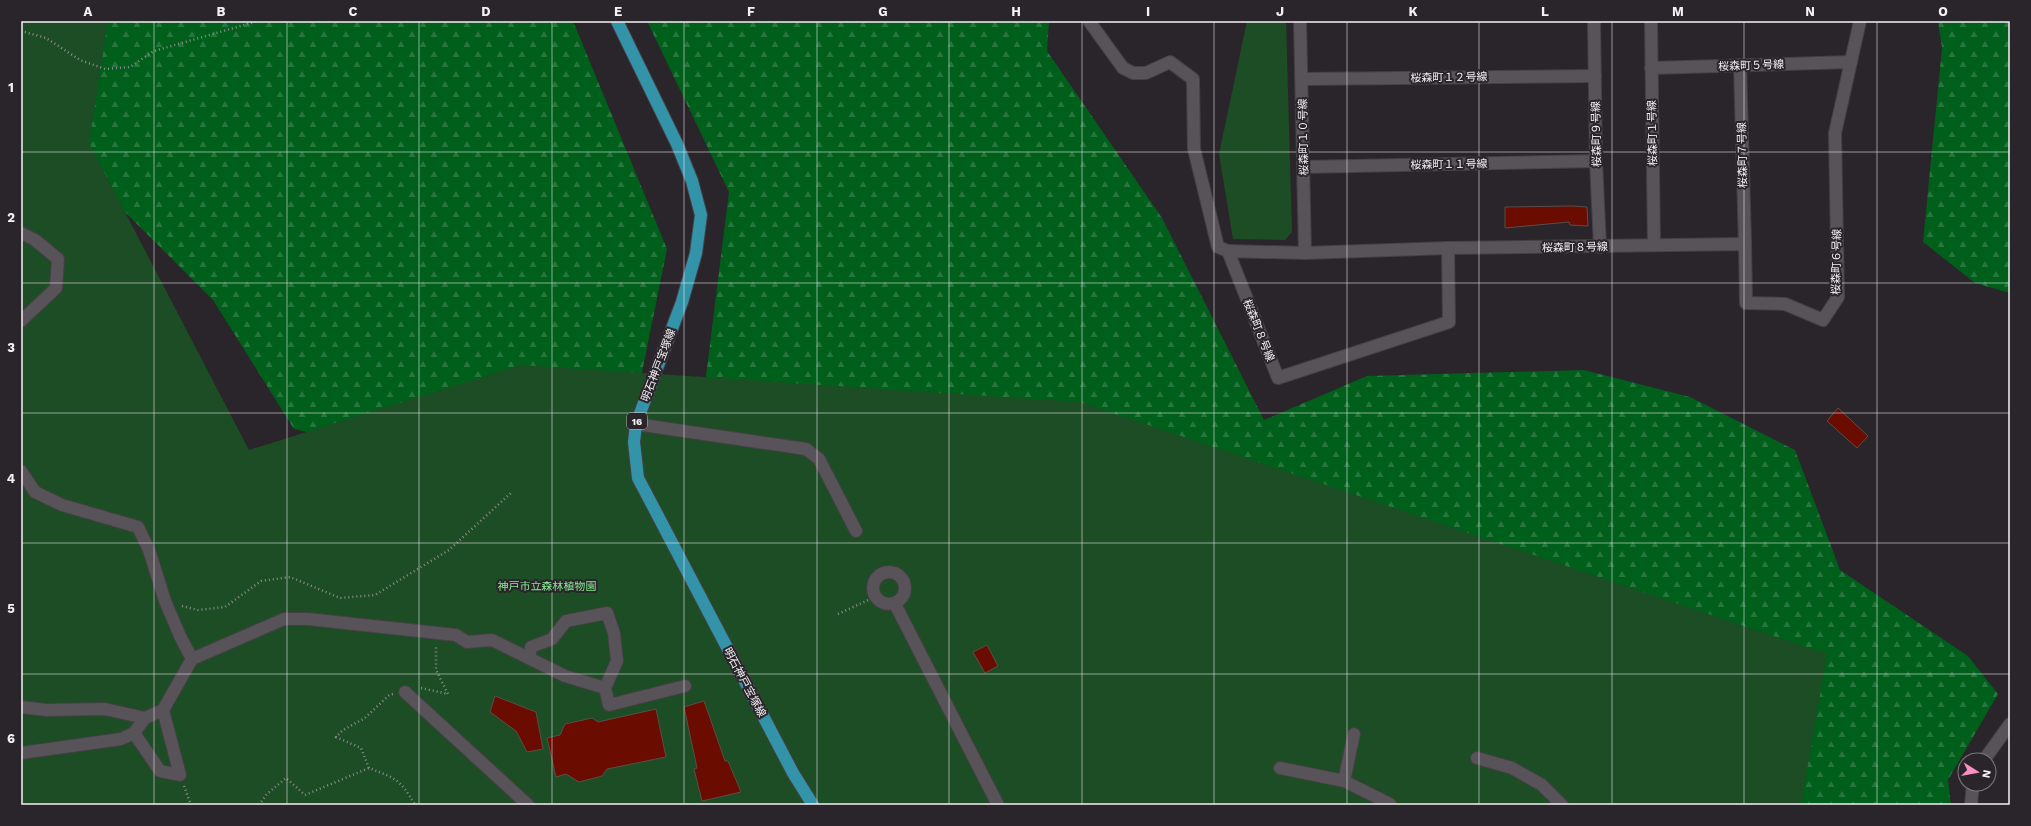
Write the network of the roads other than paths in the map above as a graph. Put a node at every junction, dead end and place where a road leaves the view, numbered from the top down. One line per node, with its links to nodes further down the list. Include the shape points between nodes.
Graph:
1 (617, 21): 22 (main road, 明石神戸宝塚線 / 16, via 677,144 692,181 701,215 696,253 682,302)
2 (1089, 21): 19 (street, via 1122,68 1133,73 1146,73 1170,62 1193,79 1194,148 1218,247)
3 (1300, 21): 11 (street, 桜森町１０号線)
4 (1594, 21): 10 (street, 桜森町９号線)
5 (1651, 21): 9 (street, 桜森町１号線)
6 (1860, 21): 7 (street, 桜森町６号線)
7 (1851, 62): 8 (street, 桜森町５号線); 15 (street, 桜森町６号線, via 1835,133 1838,297 1823,320 1785,304 1746,303)
8 (1740, 65): 9 (street, 桜森町５号線); 15 (street, 桜森町７号線)
9 (1651, 68): 16 (street, 桜森町１号線)
10 (1595, 76): 11 (street, 桜森町１２号線); 12 (street, 桜森町９号線)
11 (1302, 79): 13 (street, 桜森町１０号線)
12 (1596, 162): 13 (street, 桜森町１１号線); 17 (street, 桜森町９号線)
13 (1303, 167): 20 (street, 桜森町１０号線)
14 (21, 233): 21 (street, via 35,240 58,259 56,288)
15 (1745, 244): 16 (street)
16 (1654, 245): 17 (street, 桜森町８号線)
17 (1600, 247): 18 (street, 桜森町８号線)
18 (1448, 248): 19 (street, 桜森町８号線, via 1449,322 1278,378); 20 (street, 桜森町８号線)
19 (1228, 251): 20 (street, 桜森町８号線)
20 (1305, 253)
21 (21, 321)
22 (636, 424): 24 (street, via 806,448 819,459); 45 (main road, 明石神戸宝塚線 / 16, via 634,442 638,478 793,773)
23 (21, 471): 27 (street, via 35,492 62,505 138,527 149,550 165,601)
24 (856, 531)
25 (895, 604): 25 (street, via 884,604 875,596 873,587 876,577 885,572 895,572 903,578 906,588 903,597); 46 (street)
26 (529, 658): 27 (street, via 492,640 467,642 456,635 308,619 284,619); 29 (street, via 565,676); 29 (street, via 531,646 552,639 566,621 608,613 614,633 617,661)
27 (192, 659): 32 (street)
28 (685, 686): 29 (street, via 609,705)
29 (605, 688)
30 (405, 692): 44 (street)
31 (21, 707): 33 (street, via 46,710 105,709)
32 (163, 710): 33 (street); 35 (street, via 180,775 160,771)
33 (145, 718): 35 (street)
34 (2010, 724): 37 (street)
35 (134, 733): 38 (street, via 121,738)
36 (1354, 734): 41 (street)
37 (1990, 752)
38 (21, 753)
39 (1477, 758): 47 (street, via 1512,768 1542,785)
40 (1280, 768): 41 (street)
41 (1344, 781): 43 (street)
42 (1972, 792): 48 (street)
43 (1390, 804)
44 (528, 805)
45 (813, 805)
46 (998, 805)
47 (1562, 805)
48 (1971, 805)

